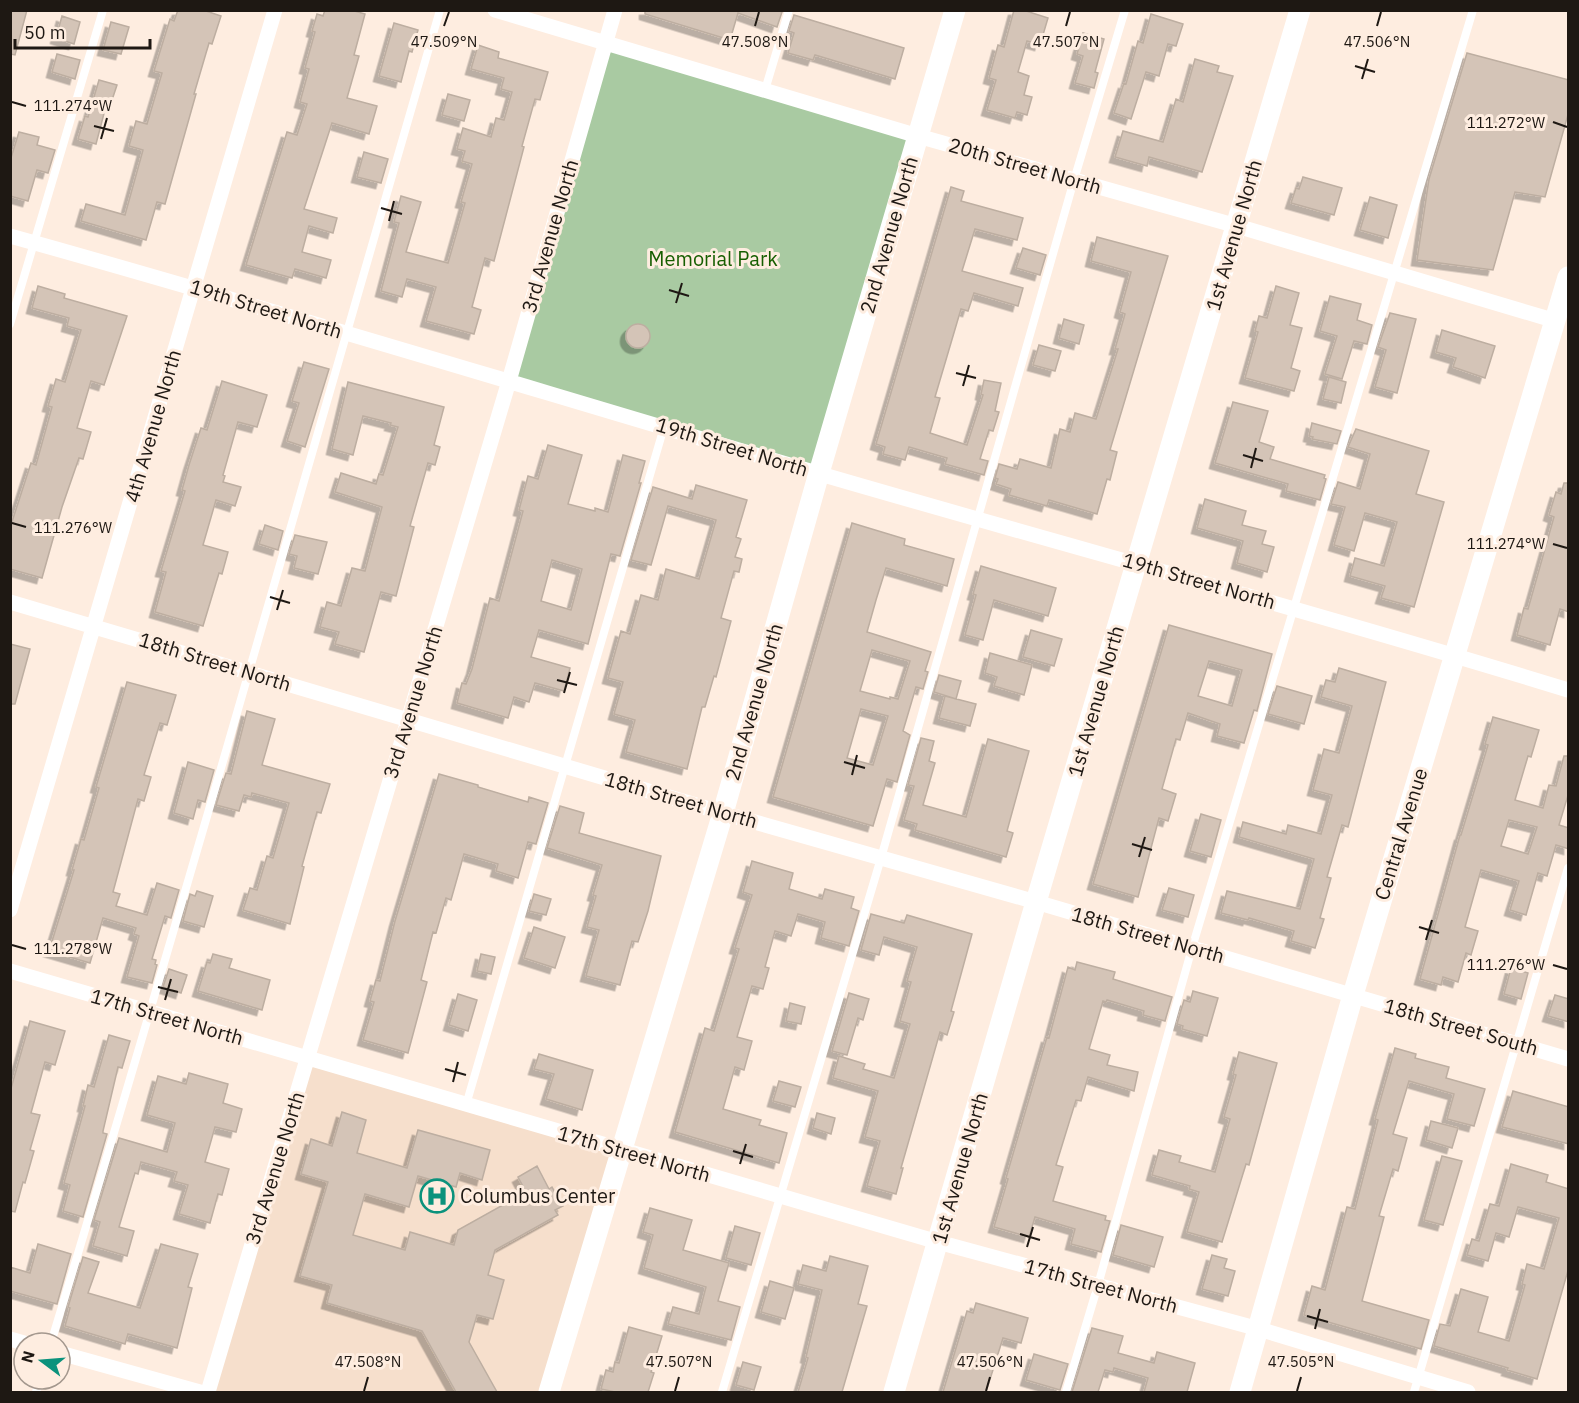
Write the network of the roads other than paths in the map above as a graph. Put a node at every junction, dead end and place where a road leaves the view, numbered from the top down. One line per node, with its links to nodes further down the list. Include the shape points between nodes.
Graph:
1 (103, 10): 17 (lane)
2 (275, 10): 20 (street, 4th Avenue North)
3 (440, 10): 23 (lane)
4 (495, 10): 11 (street, 20th Street North)
5 (615, 10): 11 (street, 3rd Avenue North)
6 (789, 10): 12 (lane)
7 (956, 10): 13 (main road, 2nd Avenue North)
8 (1125, 10): 14 (lane)
9 (1300, 10): 15 (main road, 1st Avenue North)
10 (1473, 10): 18 (lane)
11 (605, 43): 12 (street, 20th Street North); 24 (street, 3rd Avenue North)
12 (765, 90): 13 (street, 20th Street North)
13 (918, 136): 14 (street, 20th Street North); 26 (main road, 2nd Avenue North)
14 (1074, 180): 15 (street, 20th Street North); 27 (lane)
15 (1237, 226): 18 (street, 20th Street North); 28 (main road, 1st Avenue North)
16 (10, 236): 17 (street, 19th Street North)
17 (35, 243): 20 (street, 19th Street North); 22 (lane)
18 (1395, 273): 21 (street, 20th Street North); 30 (lane)
19 (1569, 277): 21 (main road, Central Avenue)
20 (193, 287): 23 (street, 19th Street North); 31 (street, 4th Avenue North)
21 (1562, 322): 32 (main road, Central Avenue)
22 (10, 324)
23 (346, 333): 24 (street, 19th Street North); 33 (lane)
24 (509, 381): 25 (street, 19th Street North); 35 (street, 3rd Avenue North)
25 (664, 427): 26 (street, 19th Street North); 36 (lane)
26 (819, 473): 27 (street, 19th Street North); 37 (main road, 2nd Avenue North)
27 (978, 518): 28 (street, 19th Street North); 38 (lane)
28 (1136, 563): 30 (street, 19th Street North); 40 (main road, 1st Avenue North)
29 (10, 602): 31 (street, 18th Street North)
30 (1293, 608): 32 (street, 19th Street North); 42 (lane)
31 (94, 626): 33 (street, 18th Street North); 41 (street, 4th Avenue North)
32 (1455, 655): 34 (street, 19th Street North); 44 (main road, Central Avenue)
33 (250, 672): 35 (street, 18th Street North); 45 (lane)
34 (1569, 690)
35 (408, 719): 36 (street, 18th Street North); 47 (street, 3rd Avenue North)
36 (565, 766): 37 (street, 18th Street North); 49 (lane)
37 (723, 813): 38 (street, 18th Street North); 50 (main road, 2nd Avenue North)
38 (881, 858): 40 (street, 18th Street North); 51 (lane)
39 (1569, 868): 46 (lane)
40 (1036, 902): 42 (street, 18th Street North); 52 (main road, 1st Avenue North)
41 (10, 910)
42 (1192, 948): 44 (street, 18th Street North); 53 (lane)
43 (10, 971): 45 (street, 17th Street North)
44 (1353, 995): 46 (street, 18th Street South); 54 (main road, Central Avenue)
45 (151, 1012): 47 (street, 17th Street North); 55 (lane)
46 (1517, 1044): 48 (street, 18th Street South); 57 (lane)
47 (308, 1057): 49 (street, 17th Street North); 59 (street, 3rd Avenue North)
48 (1569, 1059)
49 (466, 1105): 50 (street, 17th Street North)
50 (620, 1150): 51 (street, 17th Street North); 60 (main road, 2nd Avenue North)
51 (780, 1196): 52 (street, 17th Street North); 61 (lane)
52 (938, 1242): 53 (street, 17th Street North); 62 (main road, 1st Avenue North)
53 (1098, 1285): 54 (street, 17th Street North); 63 (lane)
54 (1259, 1329): 57 (street, 17th Street North); 64 (main road, Central Avenue)
55 (55, 1331)
56 (72, 1356): 58 (street)
57 (1419, 1377): 65 (lane); 66 (street, 17th Street North)
58 (200, 1392)
59 (208, 1392)
60 (549, 1392)
61 (722, 1392)
62 (894, 1392)
63 (1066, 1392)
64 (1240, 1392)
65 (1414, 1392)
66 (1468, 1392)

